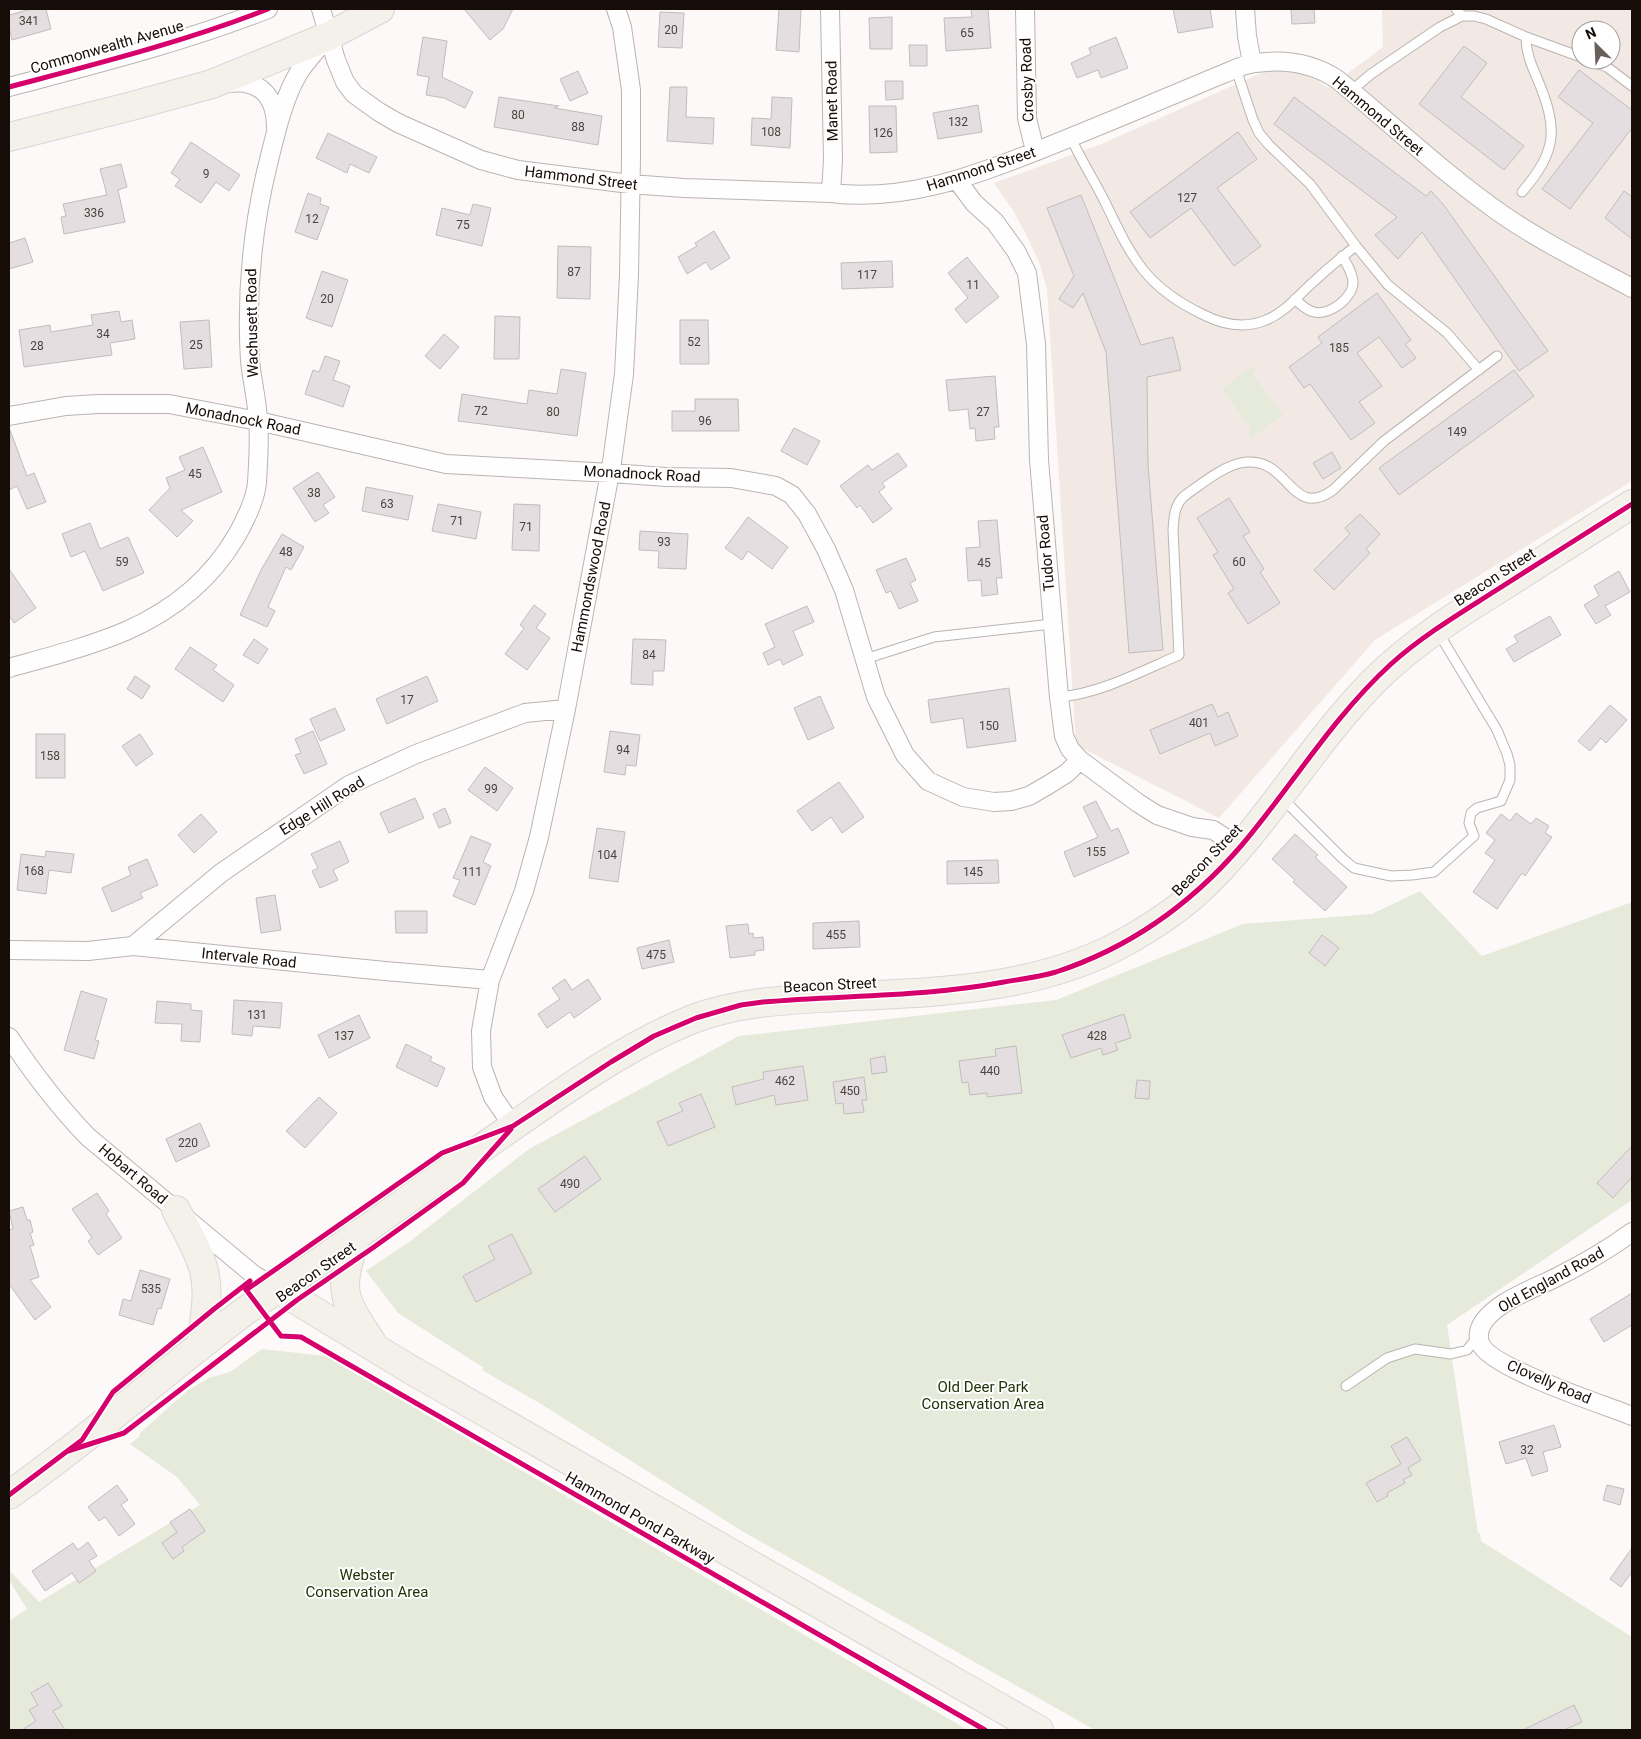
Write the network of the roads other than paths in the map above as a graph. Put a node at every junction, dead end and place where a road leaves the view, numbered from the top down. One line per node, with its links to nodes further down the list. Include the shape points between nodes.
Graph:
1 (268, 9): 16 (street, Commonwealth Avenue, via 154,47)
2 (321, 9): 10 (street, Hammond Street)
3 (380, 9): 10 (main road)
4 (616, 9): 24 (street, Hammondswood Road, via 622,27 631,90)
5 (830, 9): 26 (street, Manet Road)
6 (1025, 9): 22 (street, Crosby Road, via 1027,118)
7 (1245, 9): 13 (street)
8 (1456, 9): 9 (lane)
9 (1462, 16): 11 (lane, via 1486,19); 17 (lane, via 1440,26)
10 (329, 36): 18 (main road, via 212,84); 19 (street, Wachusett Road, via 298,74); 24 (street, Hammond Street, via 351,91 359,100 398,123 481,160 518,170)
11 (1526, 37): 12 (lane); 25 (lane, via 1528,59 1550,114 1551,141 1536,176)
12 (1571, 53)
13 (1244, 66): 17 (street, Hammond Street, via 1270,61 1307,64 1324,70); 21 (street, Hammond Street); 27 (lane, via 1242,88 1259,133 1310,184)
14 (1610, 70): 15 (lane)
15 (1632, 86)
16 (9, 88)
17 (1351, 91): 29 (street, Hammond Street, via 1449,175 1504,216 1554,247)
18 (183, 92): 19 (street, Wachusett Road, via 236,82 253,84 272,103); 20 (main road)
19 (276, 136): 34 (street, Wachusett Road, via 256,221 249,291 250,361)
20 (9, 137)
21 (1071, 138): 22 (street, Hammond Street); 30 (lane, via 1141,269 1173,298 1209,318 1240,326 1268,319 1282,312)
22 (1035, 151): 23 (street, Hammond Street)
23 (957, 180): 26 (street, Hammond Street, via 914,191); 37 (street, Tudor Road, via 974,203 995,222 1016,251 1027,274 1036,344 1039,460)
24 (630, 184): 26 (street, Hammond Street); 35 (street, Hammondswood Road, via 624,374)
25 (1522, 192)
26 (831, 193)
27 (1356, 246): 28 (lane); 32 (lane, via 1388,284 1447,333)
28 (1342, 256): 30 (lane); 30 (lane, via 1353,282 1344,300 1328,310 1315,313)
29 (1632, 288)
30 (1295, 299)
31 (1497, 356): 32 (lane)
32 (1479, 370): 41 (lane, via 1384,441 1325,496 1305,498 1269,466 1246,462 1228,468 1183,497 1174,510 1173,530 1179,655 1121,680 1072,696)
33 (9, 416): 34 (street, Monadnock Road, via 66,406 134,403 169,404)
34 (258, 421): 35 (street, Monadnock Road, via 446,464); 40 (street, Wachusett Road, via 257,485 251,506 219,564 199,584 178,602 126,631)
35 (611, 472): 39 (street, Monadnock Road, via 731,478 776,486 792,495 807,514 826,549 840,582); 42 (street, Hammondswood Road)
36 (1632, 504): 38 (main road, Beacon Street)
37 (1052, 624): 39 (lane, via 934,637); 41 (street, Tudor Road)
38 (1437, 629): 44 (main road, Beacon Street, via 1409,649 1372,683 1340,718); 44 (lane, via 1497,730 1510,765 1510,780 1501,801 1471,813 1469,823 1474,836 1434,872 1391,876 1354,868)
39 (864, 660): 43 (street, Monadnock Road, via 876,697 905,755 928,781 963,797 994,802 1011,800 1030,796 1067,773)
40 (9, 668)
41 (1058, 697): 43 (street, Tudor Road, via 1064,736)
42 (566, 709): 46 (street, Edge Hill Road, via 526,713 416,754 349,785 222,872); 48 (street, Hammondswood Road, via 527,882)
43 (1080, 760): 45 (street, Tudor Road, via 1157,814 1214,830)
44 (1280, 796): 45 (main road, Beacon Street)
45 (1240, 847): 50 (main road, Beacon Street, via 1196,892 1161,920 1121,944 1056,972 972,988 763,1002 718,1011 674,1027 631,1049)
46 (133, 946): 47 (street, Intervale Road, via 88,951); 48 (street, Intervale Road)
47 (9, 950)
48 (490, 980): 50 (street, Hammondswood Road, via 481,1031 482,1067 492,1097)
49 (9, 1037): 51 (street, Hobart Road, via 64,1112)
50 (513, 1126): 53 (main road, Beacon Street)
51 (176, 1210): 54 (street, Hobart Road, via 254,1275); 56 (main road, via 205,1275)
52 (1632, 1232): 55 (street, Old England Road, via 1586,1261 1504,1304 1480,1326)
53 (356, 1235): 54 (main road, Beacon Street); 57 (main road, via 346,1278 346,1296)
54 (278, 1289): 56 (main road, Beacon Street); 57 (main road, Hammond Pond Parkway)
55 (1478, 1336): 58 (lane, Old England Road, via 1467,1350 1451,1354 1415,1349 1388,1358); 59 (street, Clovelly Road, via 1485,1352 1501,1362)
56 (201, 1345): 60 (main road, Beacon Street)
57 (374, 1347): 61 (main road, Hammond Pond Parkway)
58 (1346, 1386)
59 (1632, 1416)
60 (9, 1495)
61 (1039, 1730)

